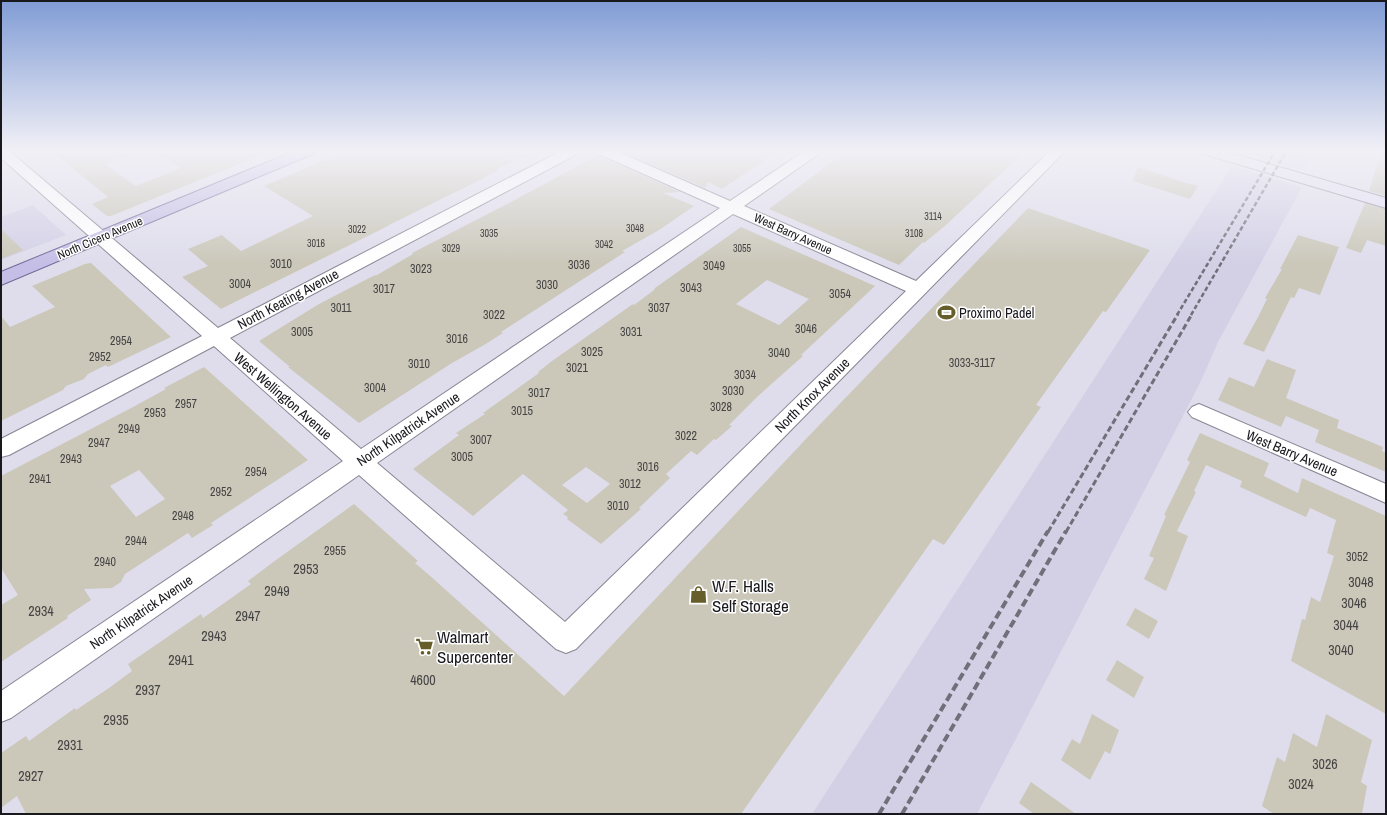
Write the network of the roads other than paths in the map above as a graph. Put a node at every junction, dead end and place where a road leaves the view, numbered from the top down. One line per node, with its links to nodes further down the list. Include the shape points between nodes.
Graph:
1 (43, 188): 10 (street, West Wellington Avenue)
2 (217, 188): 10 (main road, North Cicero Avenue)
3 (501, 188): 13 (street, North Keating Avenue)
4 (689, 188): 9 (street, West Barry Avenue)
5 (760, 188): 9 (street, North Kilpatrick Avenue)
6 (1020, 188): 12 (street, North Knox Avenue)
7 (1338, 188): 8 (main road)
8 (1386, 202)
9 (732, 207): 12 (street, West Barry Avenue); 16 (street, North Kilpatrick Avenue)
10 (101, 237): 11 (main road, North Cicero Avenue); 13 (street, West Wellington Avenue)
11 (1, 279)
12 (918, 289): 18 (street, North Knox Avenue)
13 (216, 337): 15 (street, North Keating Avenue); 16 (street, West Wellington Avenue)
14 (1199, 412): 17 (street, West Barry Avenue)
15 (1, 449)
16 (360, 462): 18 (street, West Wellington Avenue); 19 (street, North Kilpatrick Avenue)
17 (1386, 494)
18 (566, 640)
19 (1, 708)

